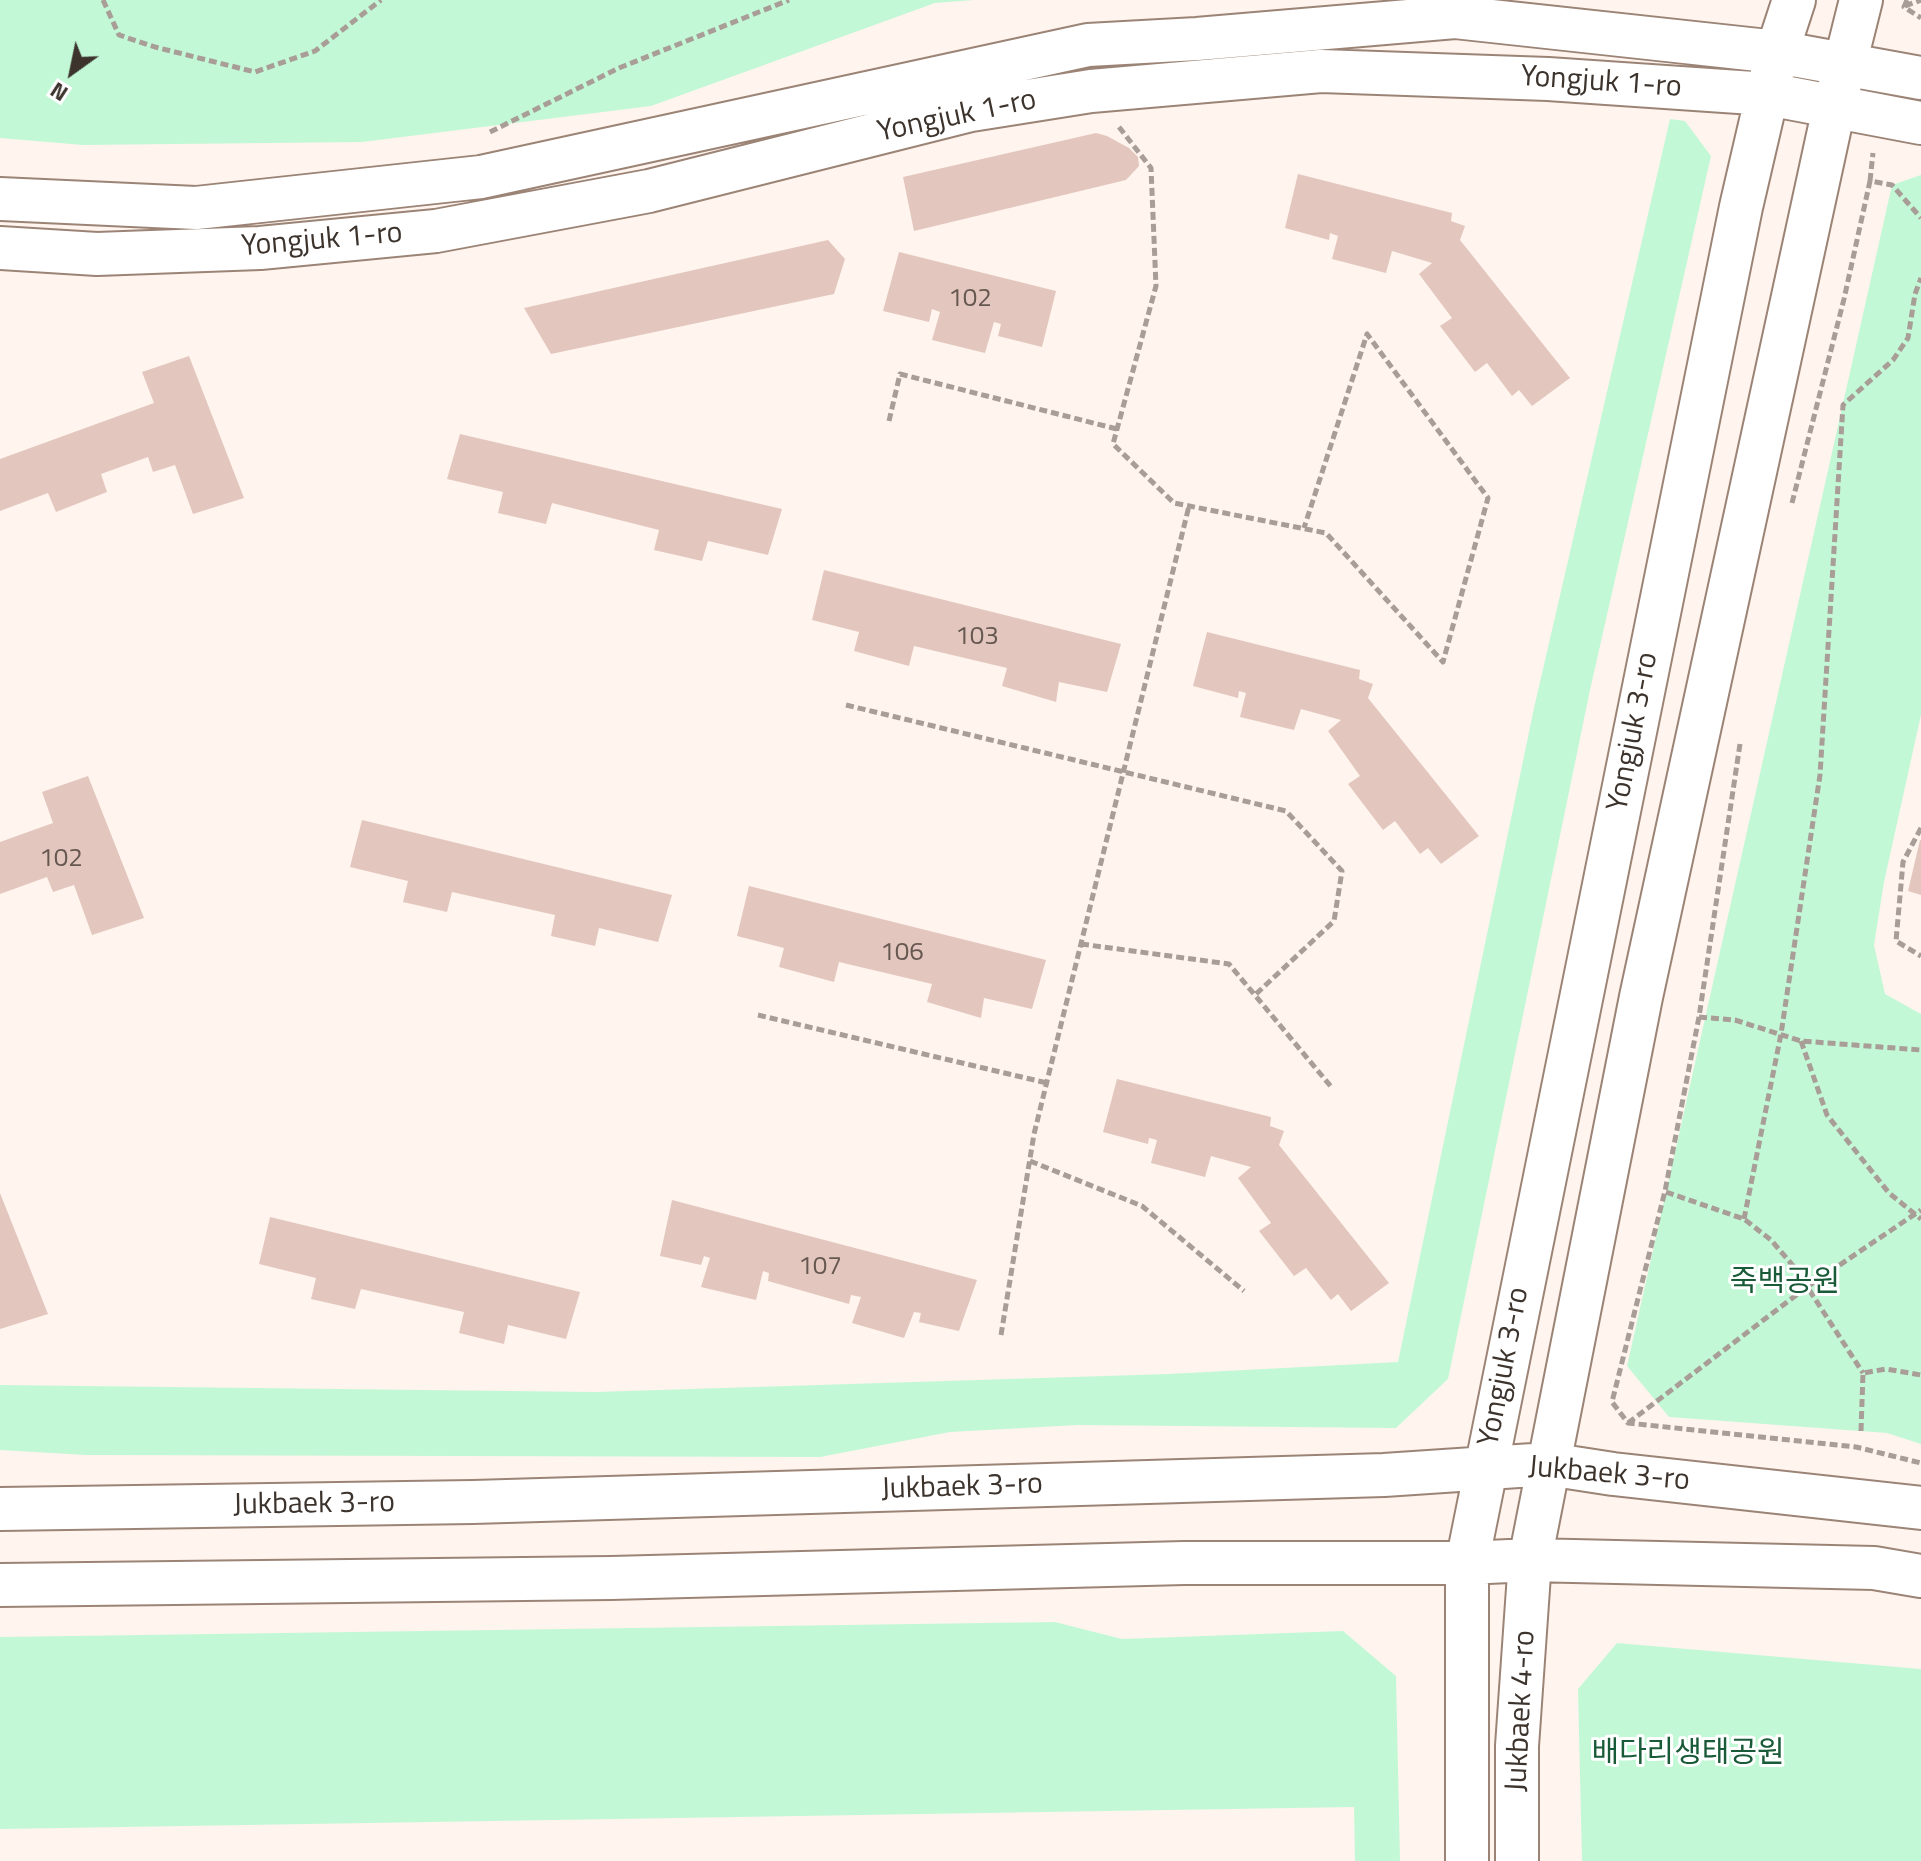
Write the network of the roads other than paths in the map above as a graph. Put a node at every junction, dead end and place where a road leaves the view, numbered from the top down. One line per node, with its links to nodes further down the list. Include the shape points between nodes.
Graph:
1 (1794, 0): 3 (street, Yongjuk 3-ro)
2 (1861, 0): 4 (street, Jukbaek 4-ro)
3 (1777, 52): 4 (street); 6 (street, Yongjuk 3-ro); 9 (street, via 1455,17 1088,45 481,177 196,208)
4 (1844, 63): 5 (street); 7 (street, Jukbaek 4-ro)
5 (1921, 78)
6 (1768, 94): 7 (street, Yongjuk 1-ro); 10 (street, Yongjuk 1-ro, via 1321,71 1091,91 971,110 649,191 436,231 260,248 97,254); 12 (street, Yongjuk 3-ro, via 1734,238)
7 (1834, 108): 8 (street, Yongjuk 1-ro); 11 (street, Jukbaek 4-ro, via 1641,997)
8 (1921, 123)
9 (0, 199)
10 (0, 248)
11 (1548, 1464): 12 (street, Jukbaek 3-ro); 13 (street, Jukbaek 3-ro); 15 (street, Jukbaek 4-ro)
12 (1485, 1467): 14 (street, Jukbaek 3-ro, via 1384,1475 504,1501); 16 (street, Yongjuk 3-ro)
13 (1921, 1508)
14 (0, 1509)
15 (1530, 1560): 16 (street); 17 (street, via 1874,1568); 20 (street, Jukbaek 4-ro, via 1517,1746)
16 (1467, 1563): 18 (street, via 1184,1563 611,1578); 19 (street, Jukbaek 4-ro)
17 (1921, 1576)
18 (0, 1585)
19 (1467, 1861)
20 (1517, 1861)

